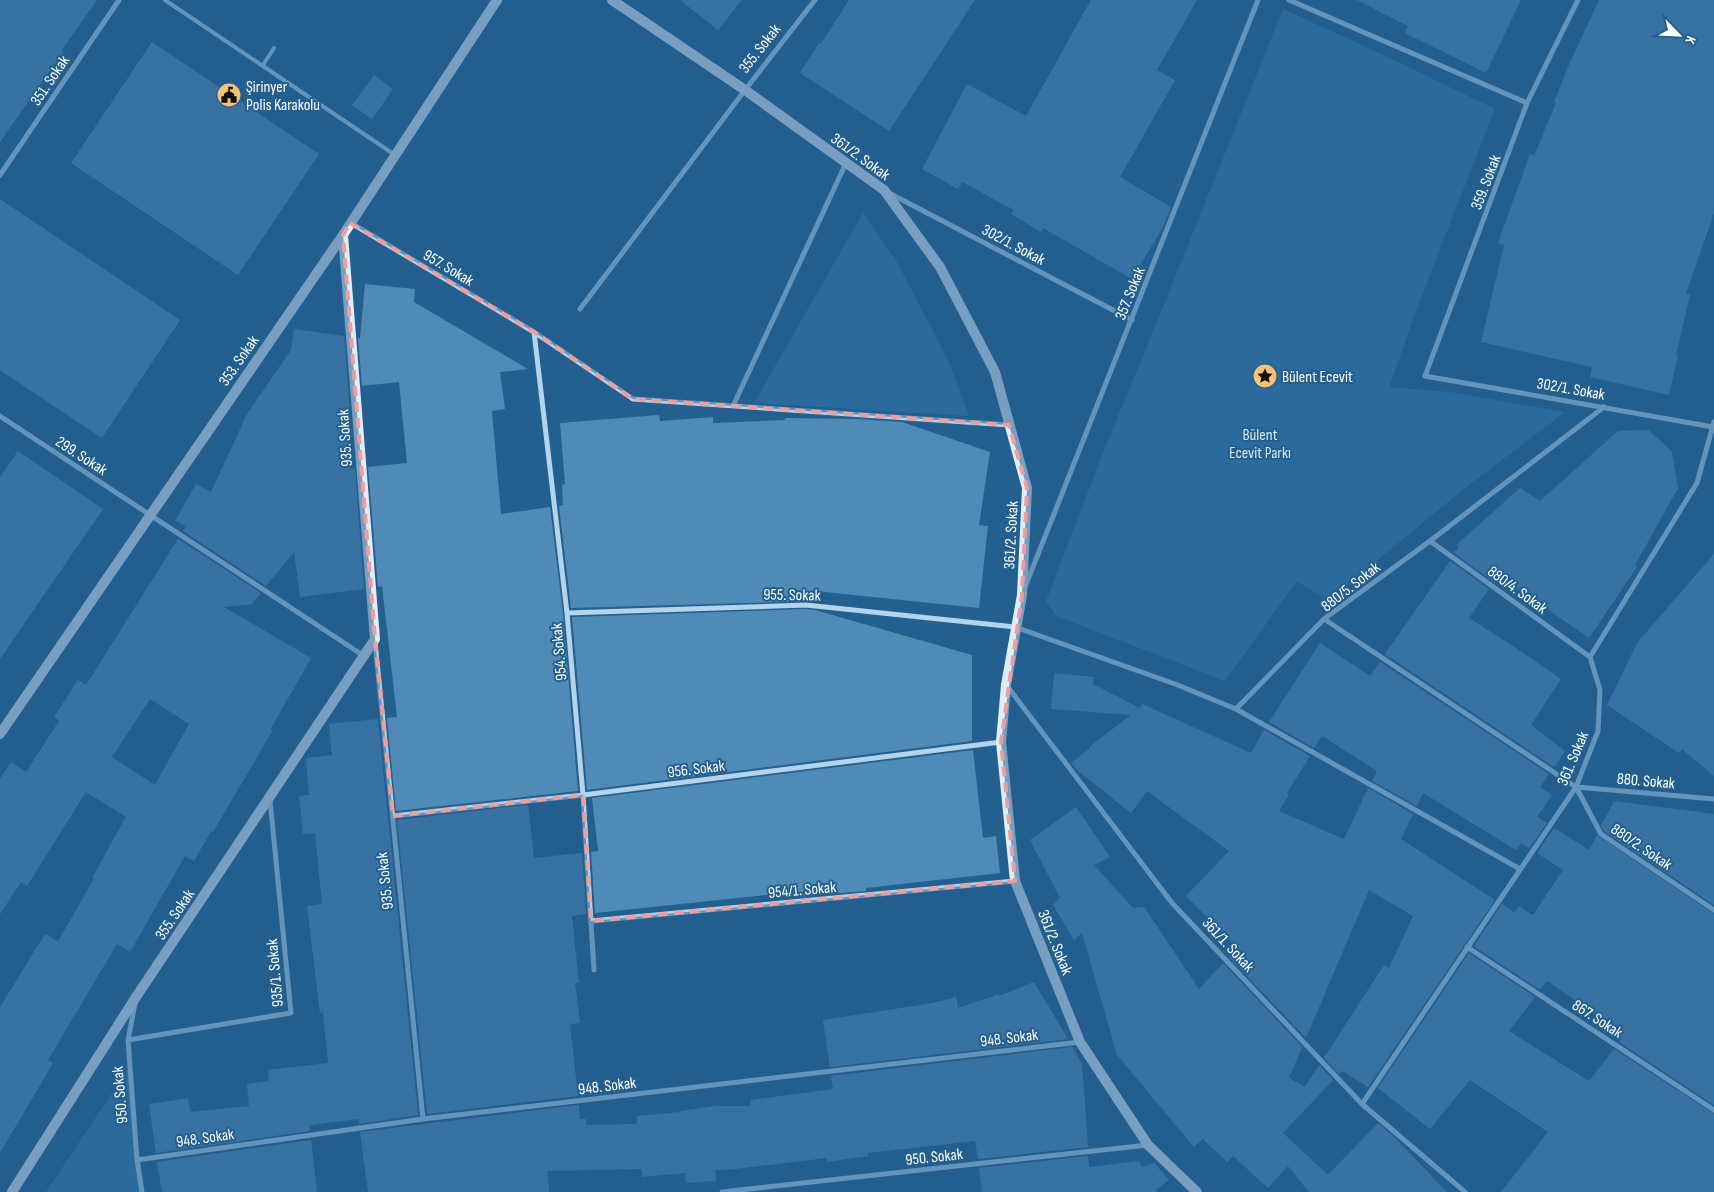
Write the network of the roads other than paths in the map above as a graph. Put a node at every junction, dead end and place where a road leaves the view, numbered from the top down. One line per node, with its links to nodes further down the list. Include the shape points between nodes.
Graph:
1 (120, 0): 15 (street, 351. Sokak)
2 (165, 0): 10 (lane)
3 (497, 0): 13 (street, 353. Sokak)
4 (612, 0): 11 (street, 361/2. Sokak)
5 (815, 0): 11 (street, 355. Sokak)
6 (1258, 0): 20 (street, 357. Sokak)
7 (1289, 0): 12 (street)
8 (1578, 0): 12 (street, 359. Sokak)
9 (274, 48): 10 (lane)
10 (262, 66): 13 (lane)
11 (745, 90): 14 (street, 361/2. Sokak); 19 (street, 355. Sokak)
12 (1527, 103): 22 (street, 359. Sokak)
13 (395, 155): 17 (street, 353. Sokak)
14 (846, 163): 16 (street, 361/2. Sokak); 23 (street)
15 (0, 175)
16 (884, 190): 20 (street, 302/1. Sokak); 27 (street, 361/2. Sokak, via 940,267 995,372)
17 (350, 223): 18 (street, 353. Sokak); 21 (street, 957. Sokak)
18 (343, 235): 28 (street, 353. Sokak); 34 (street, 935. Sokak)
19 (580, 309)
20 (1132, 320): 30 (street, 357. Sokak)
21 (534, 332): 23 (street, 957. Sokak, via 633,399); 31 (street, 954. Sokak)
22 (1425, 376): 24 (street, 302/1. Sokak)
23 (733, 406): 27 (street, 957. Sokak)
24 (1604, 407): 26 (street, 302/1. Sokak); 29 (street, 880/5. Sokak)
25 (0, 416): 28 (street, 299. Sokak)
26 (1713, 424): 36 (street, via 1697,483)
27 (1009, 426): 30 (street, 361/2. Sokak, via 1026,488)
28 (150, 515): 35 (street, 299. Sokak); 39 (street, 353. Sokak)
29 (1430, 541): 32 (street, 880/5. Sokak); 36 (street, 880/4. Sokak)
30 (1022, 595): 33 (street, 361/2. Sokak)
31 (567, 612): 33 (street, 955. Sokak, via 806,605); 42 (street, 954. Sokak)
32 (1324, 620): 38 (street); 41 (street, 880/5. Sokak)
33 (1015, 627): 37 (street, 361/2. Sokak); 38 (street, 955. Sokak)
34 (374, 639): 35 (street); 45 (street, 935. Sokak)
35 (364, 656): 43 (street, 355. Sokak)
36 (1590, 657): 41 (street, 361. Sokak, via 1600,690 1598,731)
37 (1006, 685): 40 (street, 361/2. Sokak); 55 (street, 361/1. Sokak, via 1172,902)
38 (1236, 709): 46 (street, 955. Sokak)
39 (0, 734)
40 (1001, 742): 42 (street, 956. Sokak); 47 (street, 361/2. Sokak)
41 (1576, 786): 44 (street, 880. Sokak); 46 (street, 361. Sokak); 48 (street, 880/2. Sokak, via 1601,834)
42 (583, 795): 45 (street, 956. Sokak); 49 (street, 954. Sokak)
43 (270, 797): 52 (street, 355. Sokak); 53 (street, 935/1. Sokak, via 290,1013)
44 (1714, 799)
45 (393, 816): 57 (street, 935. Sokak)
46 (1520, 869): 50 (street, 361. Sokak)
47 (1015, 881): 49 (street, 954/1. Sokak); 54 (street, 361/2. Sokak)
48 (1714, 910)
49 (591, 921): 51 (street, 954. Sokak)
50 (1467, 947): 55 (street, 361. Sokak); 56 (street, 867. Sokak)
51 (594, 970)
52 (136, 997): 53 (street, 950. Sokak); 60 (street, 355. Sokak)
53 (128, 1040): 59 (street, 950. Sokak)
54 (1080, 1042): 57 (street, 948. Sokak); 58 (street, 361/2. Sokak)
55 (1362, 1104): 64 (street, 361/1. Sokak)
56 (1714, 1110)
57 (423, 1119): 59 (street, 948. Sokak)
58 (1148, 1146): 62 (street, 950. Sokak); 63 (street, 361/2. Sokak)
59 (137, 1160): 61 (street, 950. Sokak)
60 (12, 1192)
61 (142, 1192)
62 (722, 1192)
63 (1197, 1192)
64 (1464, 1192)

